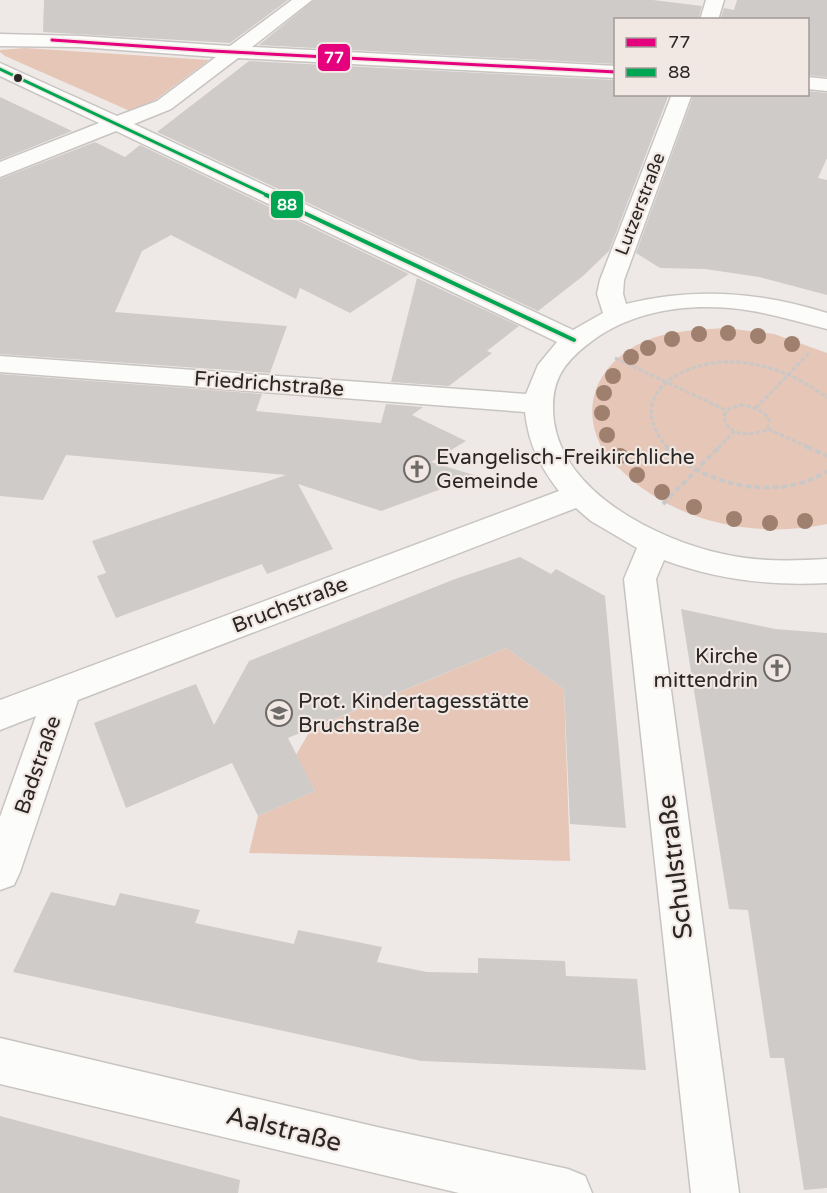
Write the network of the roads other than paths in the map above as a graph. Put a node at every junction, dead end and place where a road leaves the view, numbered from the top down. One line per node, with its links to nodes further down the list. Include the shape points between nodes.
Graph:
1 (303, 0): 5 (street)
2 (715, 0): 3 (street)
3 (710, 18)
4 (0, 40): 5 (street)
5 (236, 51): 7 (street); 11 (street, via 164,105)
6 (0, 69): 11 (street)
7 (614, 72)
8 (809, 83): 9 (street)
9 (827, 85)
10 (681, 96): 13 (street, Lutzerstraße, via 612,280 610,294)
11 (117, 124): 12 (street); 15 (street)
12 (0, 170)
13 (617, 315): 14 (street, via 668,302 724,300 782,308); 15 (street)
14 (827, 321)
15 (574, 339): 17 (street, via 554,361)
16 (0, 364): 17 (street, Friedrichstraße)
17 (538, 404): 18 (street, via 547,449)
18 (579, 495): 19 (street, via 613,521); 21 (street, Bruchstraße)
19 (654, 544): 20 (street, via 723,566 788,573); 26 (street, Schulstraße, via 640,579)
20 (827, 571)
21 (63, 692): 22 (street, Bruchstraße); 23 (street, Badstraße)
22 (0, 716)
23 (0, 872)
24 (0, 1061): 25 (street, Aalstraße)
25 (568, 1193)
26 (715, 1193)

